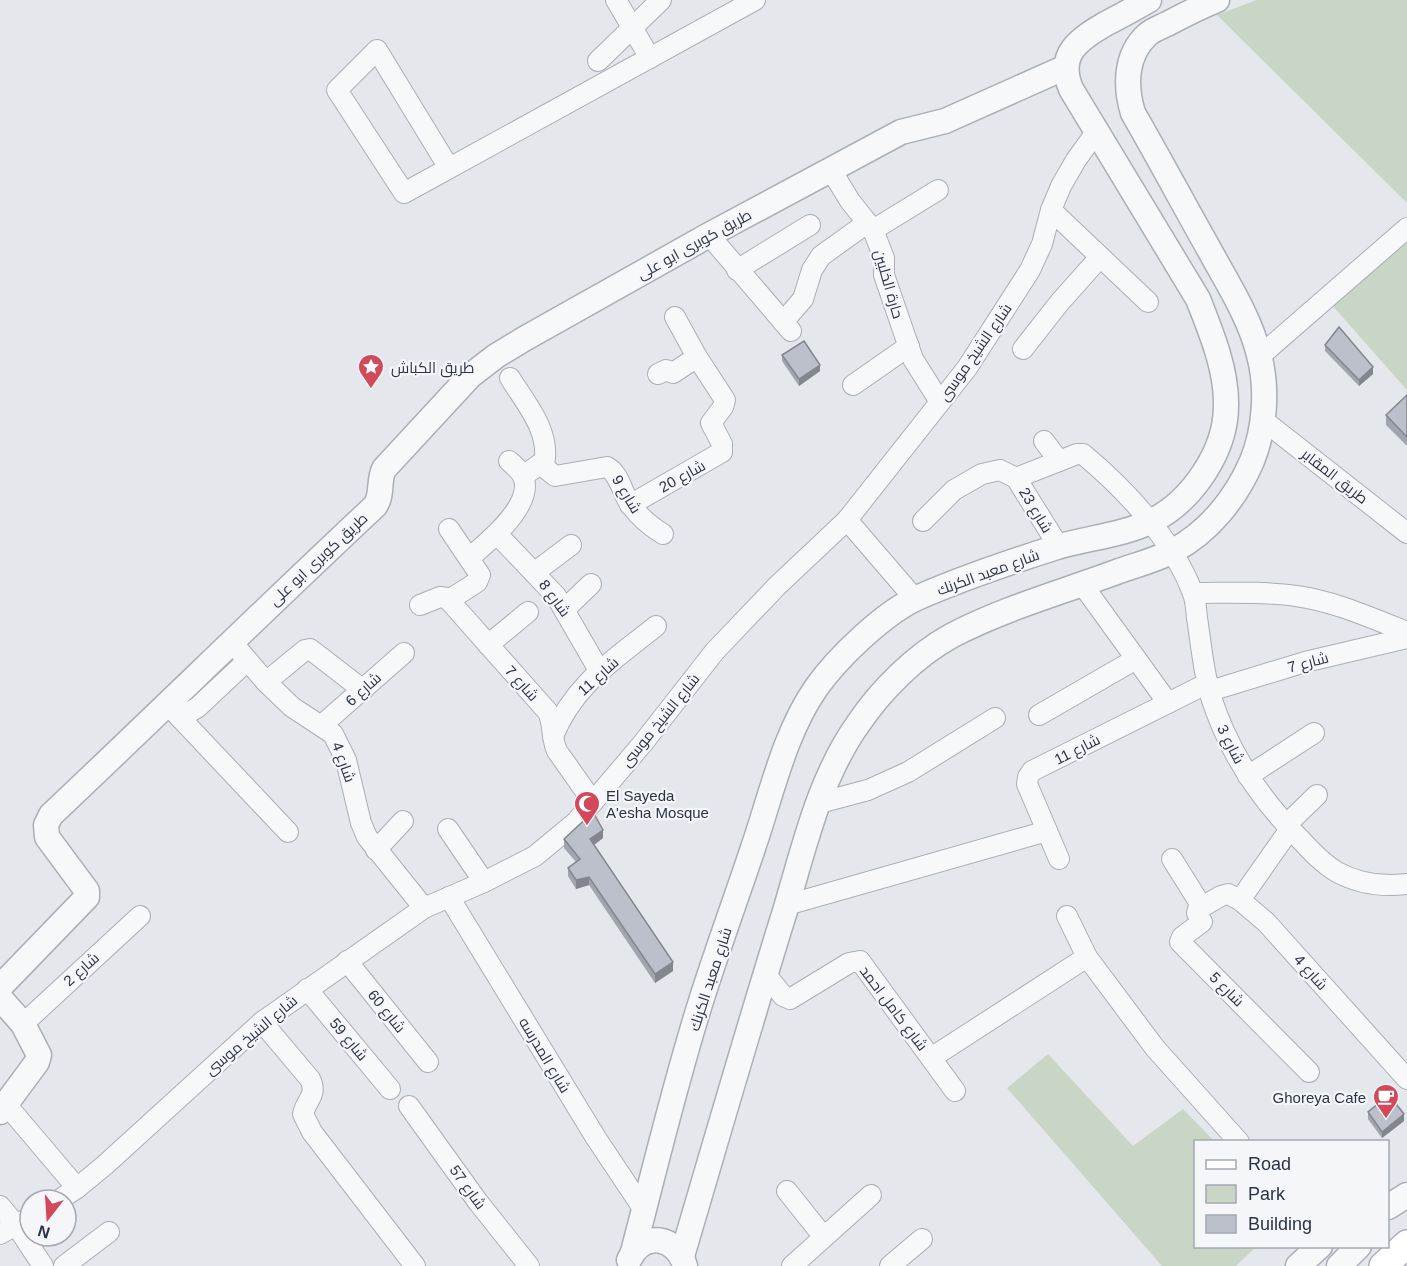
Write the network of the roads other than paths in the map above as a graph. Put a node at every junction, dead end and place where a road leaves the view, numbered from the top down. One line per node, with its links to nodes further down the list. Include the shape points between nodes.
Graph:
1 (616, 0): 6 (street)
2 (661, 0): 6 (street)
3 (754, 0): 7 (street)
4 (1149, 0): 9 (street, via 1079,40)
5 (1217, 0): 19 (street, via 1148,34 1134,54 1127,89 1133,112)
6 (632, 27): 7 (street); 8 (street)
7 (650, 58): 11 (street)
8 (598, 61)
9 (1066, 67): 10 (street, شارع معبد الكرنك, via 1071,89); 12 (street, طريق كوبرى ابو على, via 945,121 901,132)
10 (1097, 131): 14 (street, شارع الشيخ موسى, via 1076,160); 21 (street, شارع معبد الكرنك)
11 (449, 168): 11 (street, via 404,193 338,90 377,50)
12 (831, 170): 16 (street, حارة الخلبين); 18 (street, طريق كوبرى ابو على)
13 (938, 190): 16 (street)
14 (1051, 210): 20 (street); 32 (street, شارع الشيخ موسى, via 1030,270 967,368)
15 (810, 225): 22 (street)
16 (870, 226): 22 (street, via 821,256 787,327); 25 (street, حارة الخلبين, via 884,258 884,275)
17 (1407, 228): 27 (street)
18 (709, 235): 22 (street); 64 (street, طريق كوبرى ابو على, via 524,339 470,376 384,469 375,506)
19 (1207, 246): 21 (street); 27 (street, via 1246,318)
20 (1100, 257): 23 (street); 26 (street)
21 (1177, 264): 43 (street, شارع معبد الكرنك, via 1198,299 1212,336 1222,371 1226,407 1220,438 1197,484 1176,505)
22 (737, 270)
23 (1148, 302)
24 (675, 317): 28 (street, شارع 20)
25 (909, 346): 31 (street); 32 (street, حارة الخلبين, via 920,373)
26 (1023, 349)
27 (1260, 356): 33 (street)
28 (697, 357): 29 (street, via 673,373 666,370); 40 (street, شارع 20, via 725,400 711,423 722,452)
29 (658, 374)
30 (510, 378): 37 (street, via 543,433)
31 (853, 385)
32 (940, 402): 41 (street, شارع الشيخ موسى)
33 (1263, 420): 45 (street, طريق المقابر); 50 (street, via 1244,479 1227,505 1205,528)
34 (1044, 441): 36 (street)
35 (509, 461): 38 (street)
36 (1059, 461): 39 (street); 43 (street, شارع 3, via 1083,454)
37 (544, 465): 38 (street, via 537,465); 40 (street, شارع 9, via 555,476 608,467)
38 (523, 476): 46 (street, via 524,490 518,506)
39 (1016, 478): 42 (street, شارع 23, via 1000,470 982,474 954,490); 49 (street, شارع 23)
40 (630, 505): 47 (street, شارع 9)
41 (847, 520): 56 (street); 82 (street, شارع الشيخ موسى, via 715,651)
42 (923, 521)
43 (1151, 521): 49 (street, شارع معبد الكرنك); 50 (street, شارع 3)
44 (449, 529): 51 (street)
45 (1407, 533)
46 (498, 534): 51 (street); 52 (street, شارع 8)
47 (663, 534)
48 (571, 545): 52 (street)
49 (1059, 547): 56 (street, شارع معبد الكرنك)
50 (1173, 551): 54 (street); 55 (street, شارع 3)
51 (469, 558): 57 (street, via 480,579)
52 (535, 572): 59 (street, شارع 8)
53 (591, 584): 59 (street)
54 (1083, 585): 67 (street); 83 (street, via 983,621 948,638 915,661 858,723 835,762)
55 (1193, 593): 62 (street, via 1270,593 1320,600); 71 (street, شارع 3)
56 (915, 599): 124 (street, شارع معبد الكرنك, via 851,648 817,688 791,734 701,1001)
57 (449, 600): 58 (street, via 440,597); 65 (street, شارع 7)
58 (420, 605)
59 (565, 609): 69 (street, شارع 8)
60 (528, 612): 65 (street)
61 (656, 626): 69 (street, شارع 11)
62 (1407, 632)
63 (1407, 638): 71 (street, شارع 7)
64 (231, 641): 68 (street, شارع 4); 74 (street, طريق كوبرى ابو على)
65 (488, 645): 79 (street, شارع 7, via 548,712)
66 (404, 653): 72 (street, شارع 6)
67 (1136, 659): 73 (street); 75 (street)
68 (247, 661): 70 (street, شارع 4); 74 (street, via 198,707)
69 (600, 672): 79 (street, شارع 11, via 567,707)
70 (266, 682): 72 (street, via 310,649); 77 (street, شارع 4, via 292,707)
71 (1209, 687): 73 (street, شارع 11); 80 (street, شارع 3, via 1225,735)
72 (363, 690): 77 (street, شارع 6)
73 (1168, 703): 87 (street, شارع 11, via 1032,771 1027,784)
74 (174, 712): 88 (street); 104 (street, طريق كوبرى ابو على, via 48,819 47,837 87,891 87,897)
75 (1039, 716)
76 (995, 718): 83 (street, via 908,772 868,790)
77 (322, 725): 89 (street, شارع 4, via 341,746 361,823)
78 (1314, 733): 80 (street)
79 (553, 736): 82 (street, شارع 7, via 557,751)
80 (1248, 776): 85 (street, شارع 3)
81 (1317, 795): 85 (street)
82 (593, 802): 92 (street, شارع الشيخ موسى, via 576,822 535,855)
83 (819, 803): 96 (street)
84 (403, 821): 89 (street)
85 (1288, 827): 93 (street, شارع 3, via 1336,871 1360,882); 95 (street)
86 (447, 829): 92 (street)
87 (1047, 831): 91 (street, شارع 11); 96 (street)
88 (288, 832)
89 (376, 850): 98 (street, شارع 4)
90 (1172, 858): 97 (street)
91 (1059, 859)
92 (484, 882): 94 (street, شارع الشيخ موسى)
93 (1407, 884)
94 (449, 897): 98 (street, شارع الشيخ موسى); 124 (street, شارع المدرسه)
95 (1240, 900): 97 (street, via 1224,894); 112 (street, شارع 4, via 1266,922)
96 (787, 905): 103 (street)
97 (1202, 907): 111 (street, شارع 5, via 1197,911 1202,922 1180,942)
98 (424, 908): 102 (street, شارع الشيخ موسى)
99 (140, 916): 108 (street, شارع 2)
100 (1067, 916): 101 (street)
101 (1087, 957): 109 (street); 117 (street, via 1155,1048)
102 (347, 961): 105 (street, شارع الشيخ موسى); 110 (street, شارع 60)
103 (765, 973): 109 (street, شارع كامل احمد, via 790,999 849,963 860,961); 132 (street)
104 (0, 987)
105 (307, 989): 107 (street, شارع الشيخ موسى); 113 (street, شارع 59)
106 (0, 998): 108 (street)
107 (262, 1022): 118 (street, شارع الشيخ موسى); 135 (street, via 313,1086 314,1094 303,1114 312,1131)
108 (23, 1023): 116 (street, via 39,1052 38,1058)
109 (932, 1058): 114 (street, شارع كامل احمد)
110 (428, 1062)
111 (1308, 1072)
112 (1407, 1078)
113 (390, 1089)
114 (955, 1091)
115 (409, 1106): 136 (street, شارع 57)
116 (3, 1107): 118 (street)
117 (1237, 1140)
118 (77, 1188)
119 (787, 1191): 127 (street)
120 (870, 1195): 127 (street)
121 (1407, 1195): 123 (street)
122 (0, 1206): 125 (street)
123 (1389, 1206)
124 (644, 1210): 131 (street, شارع معبد الكرنك)
125 (15, 1225): 133 (street)
126 (109, 1232): 134 (street)
127 (823, 1236): 137 (street)
128 (922, 1239): 138 (street)
129 (1407, 1244): 140 (main road)
130 (1318, 1248): 139 (street)
131 (631, 1259): 132 (street, via 642,1244 653,1240 675,1247)
132 (684, 1261)
133 (44, 1266)
134 (64, 1266)
135 (416, 1266)
136 (529, 1266)
137 (792, 1266)
138 (890, 1266)
139 (1298, 1266)
140 (1383, 1266)

